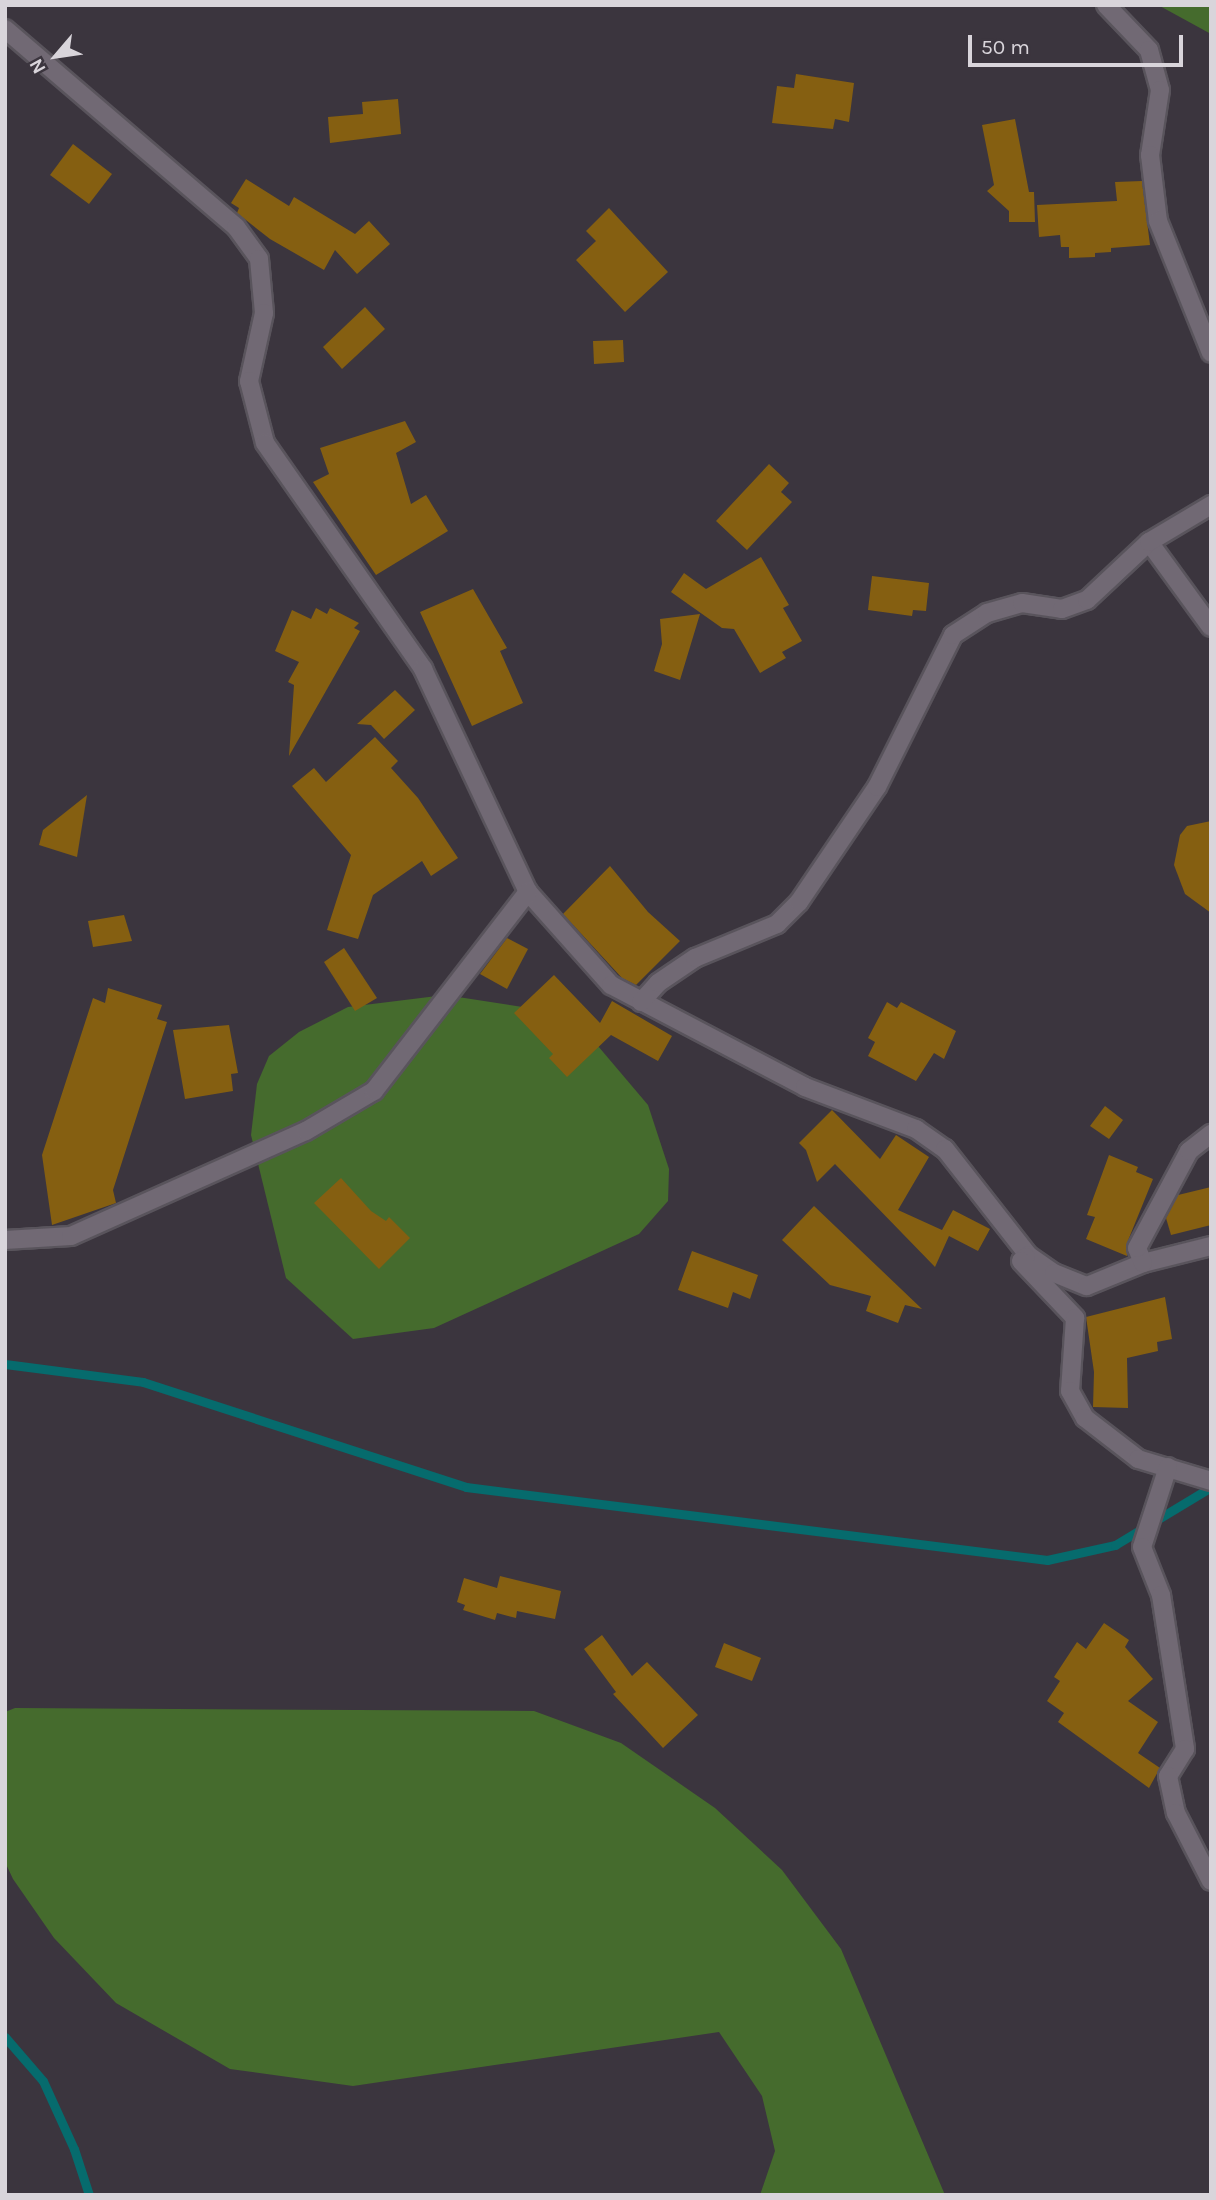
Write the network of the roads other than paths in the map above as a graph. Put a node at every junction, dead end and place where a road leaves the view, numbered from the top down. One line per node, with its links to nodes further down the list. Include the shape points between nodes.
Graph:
1 (1106, 5): 3 (street, via 1149,50 1160,90 1150,155 1158,221)
2 (5, 29): 7 (street, via 236,227 259,259 264,313 249,381 265,443 423,669)
3 (1211, 353)
4 (1211, 505): 5 (street)
5 (1149, 542): 6 (street); 8 (street, via 1087,600 1062,609 1022,603 987,613 953,635 877,787 799,902 777,924 695,958 658,983)
6 (1211, 627)
7 (528, 892): 8 (street, via 611,985); 10 (street, via 374,1091 306,1131 71,1236)
8 (641, 1002): 12 (street, via 805,1087 916,1129 945,1149)
9 (1211, 1134): 13 (street, via 1189,1151 1137,1248)
10 (5, 1240)
11 (1211, 1246): 13 (street)
12 (1028, 1255): 13 (street, via 1087,1286); 14 (street, via 1021,1261 1075,1318 1070,1391 1085,1418 1138,1459)
13 (1143, 1263)
14 (1168, 1466): 15 (street); 16 (street, via 1142,1547 1161,1595 1185,1749 1168,1776 1176,1812)
15 (1211, 1481)
16 (1211, 1881)

